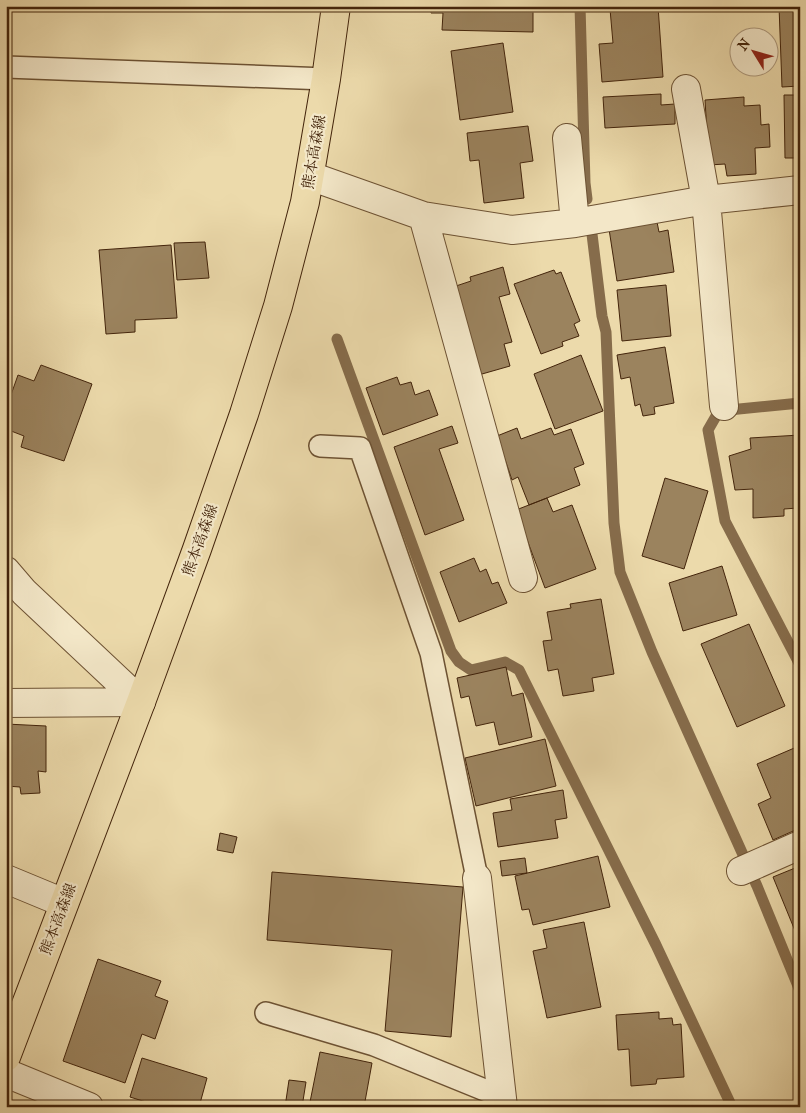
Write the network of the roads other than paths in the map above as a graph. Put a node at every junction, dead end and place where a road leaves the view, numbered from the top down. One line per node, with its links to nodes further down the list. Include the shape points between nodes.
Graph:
1 (336, 6): 3 (main road, 熊本高森線)
2 (6, 67): 3 (lane)
3 (326, 79): 6 (main road, 熊本高森線)
4 (686, 89): 8 (street)
5 (567, 138): 10 (street)
6 (310, 176): 9 (street); 15 (main road, 熊本高森線, via 278,306 244,414)
7 (800, 190): 8 (street)
8 (706, 200): 10 (street); 11 (street)
9 (423, 216): 10 (street, via 512,230); 14 (street)
10 (575, 224)
11 (724, 406)
12 (320, 446): 19 (lane, via 360,448 431,653)
13 (6, 571): 15 (street, via 24,592)
14 (523, 578)
15 (141, 702): 16 (street); 21 (main road, 熊本高森線)
16 (6, 703)
17 (800, 845): 18 (street)
18 (741, 871)
19 (477, 878): 25 (street)
20 (6, 879): 21 (street)
21 (64, 903): 23 (main road, 熊本高森線)
22 (266, 1012): 25 (lane, via 374,1045)
23 (6, 1057)
24 (6, 1073): 26 (street)
25 (503, 1102)
26 (89, 1107)

